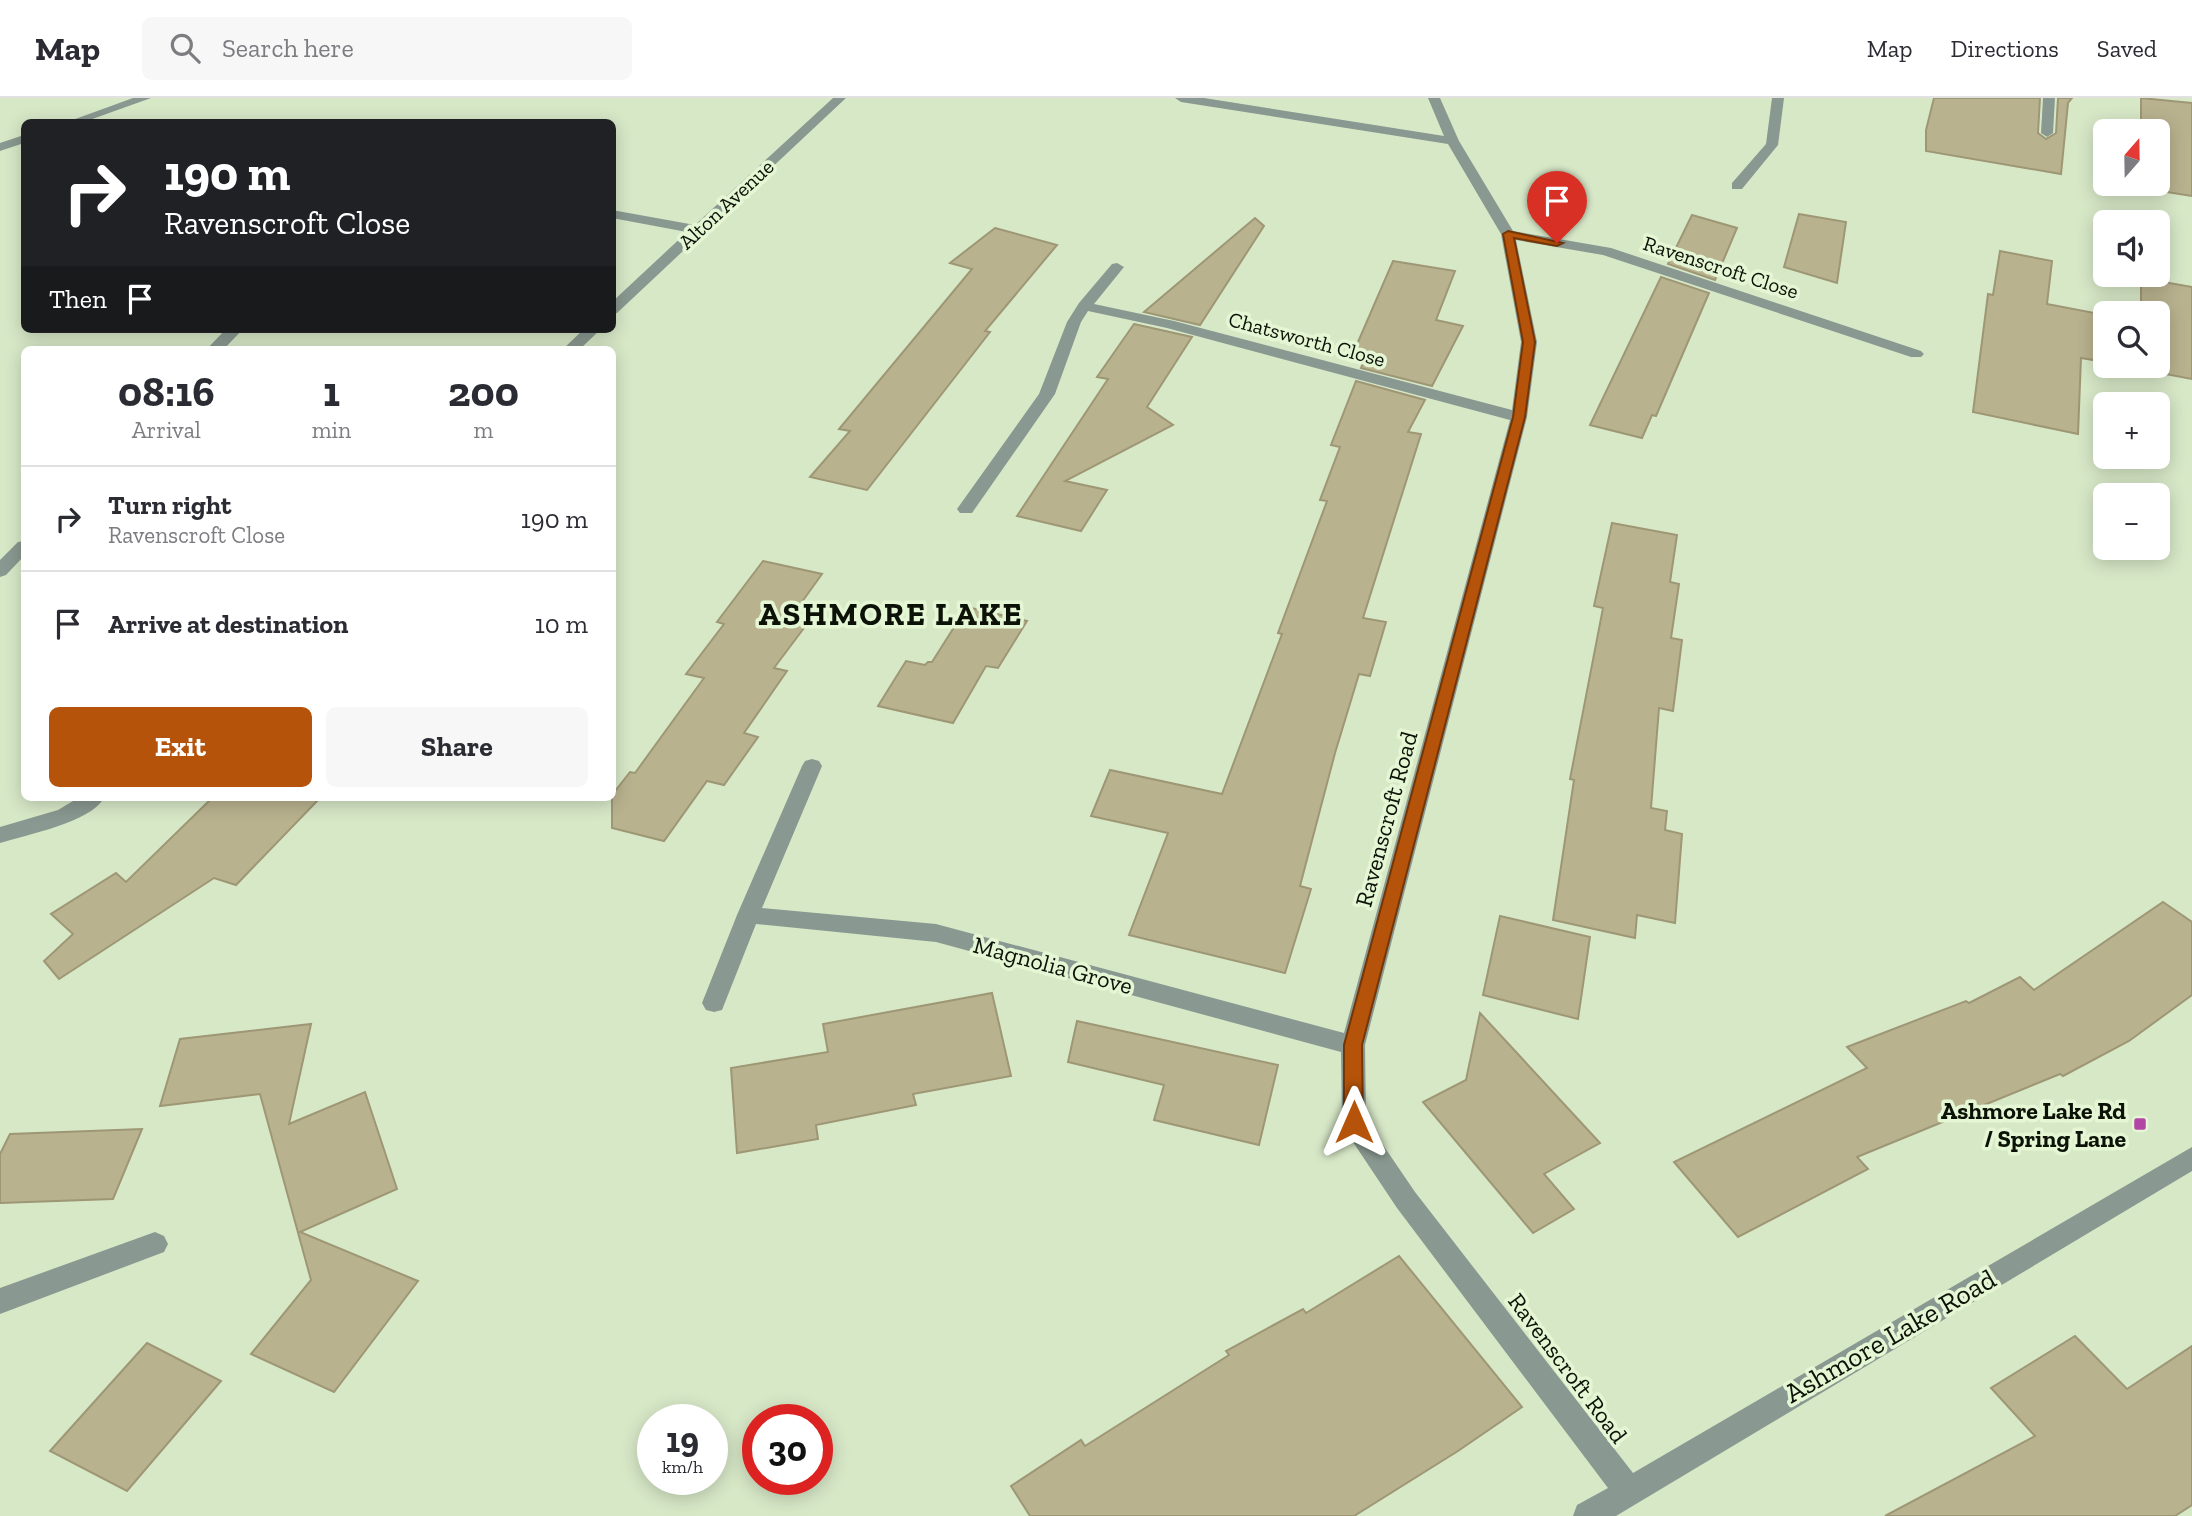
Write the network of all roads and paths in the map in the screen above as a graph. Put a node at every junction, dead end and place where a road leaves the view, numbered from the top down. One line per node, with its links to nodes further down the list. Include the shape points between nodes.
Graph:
1 (145, 98): 7 (street)
2 (840, 98): 14 (street, Alton Avenue)
3 (1181, 98): 10 (street)
4 (1434, 98): 10 (street, Ravenscroft Road)
5 (1778, 98): 12 (street, via 1772,145)
6 (2049, 98): 8 (street)
7 (82, 119)
8 (2047, 133)
9 (21, 140): 11 (street)
10 (1452, 141): 15 (street, Ravenscroft Road)
11 (0, 147)
12 (1737, 186)
13 (616, 215): 14 (street)
14 (697, 230): 17 (street, Alton Avenue)
15 (1508, 234): 23 (street, Ravenscroft Close, via 1606,251); 24 (street, Ravenscroft Road, via 1529,342)
16 (1117, 267): 18 (street)
17 (616, 306)
18 (1084, 306): 24 (street, Chatsworth Close, via 1170,324); 25 (street, via 1047,394)
19 (231, 333): 21 (street)
20 (589, 333): 22 (street)
21 (218, 346)
22 (574, 346)
23 (1916, 354)
24 (1519, 417): 33 (street, Ravenscroft Road)
25 (966, 509)
26 (21, 549): 27 (street)
27 (0, 571)
28 (812, 766): 31 (street)
29 (89, 801): 30 (street, via 65,815)
30 (0, 835)
31 (748, 915): 32 (street); 33 (street, Magnolia Grove, via 936,933)
32 (714, 1003)
33 (1353, 1045): 37 (street, Ravenscroft Road, via 1354,1122 1406,1200)
34 (2192, 1158): 37 (street, Ashmore Lake Road)
35 (155, 1244): 36 (street)
36 (0, 1301)
37 (1628, 1490): 38 (street, Ashmore Lake Road)
38 (1588, 1516)

